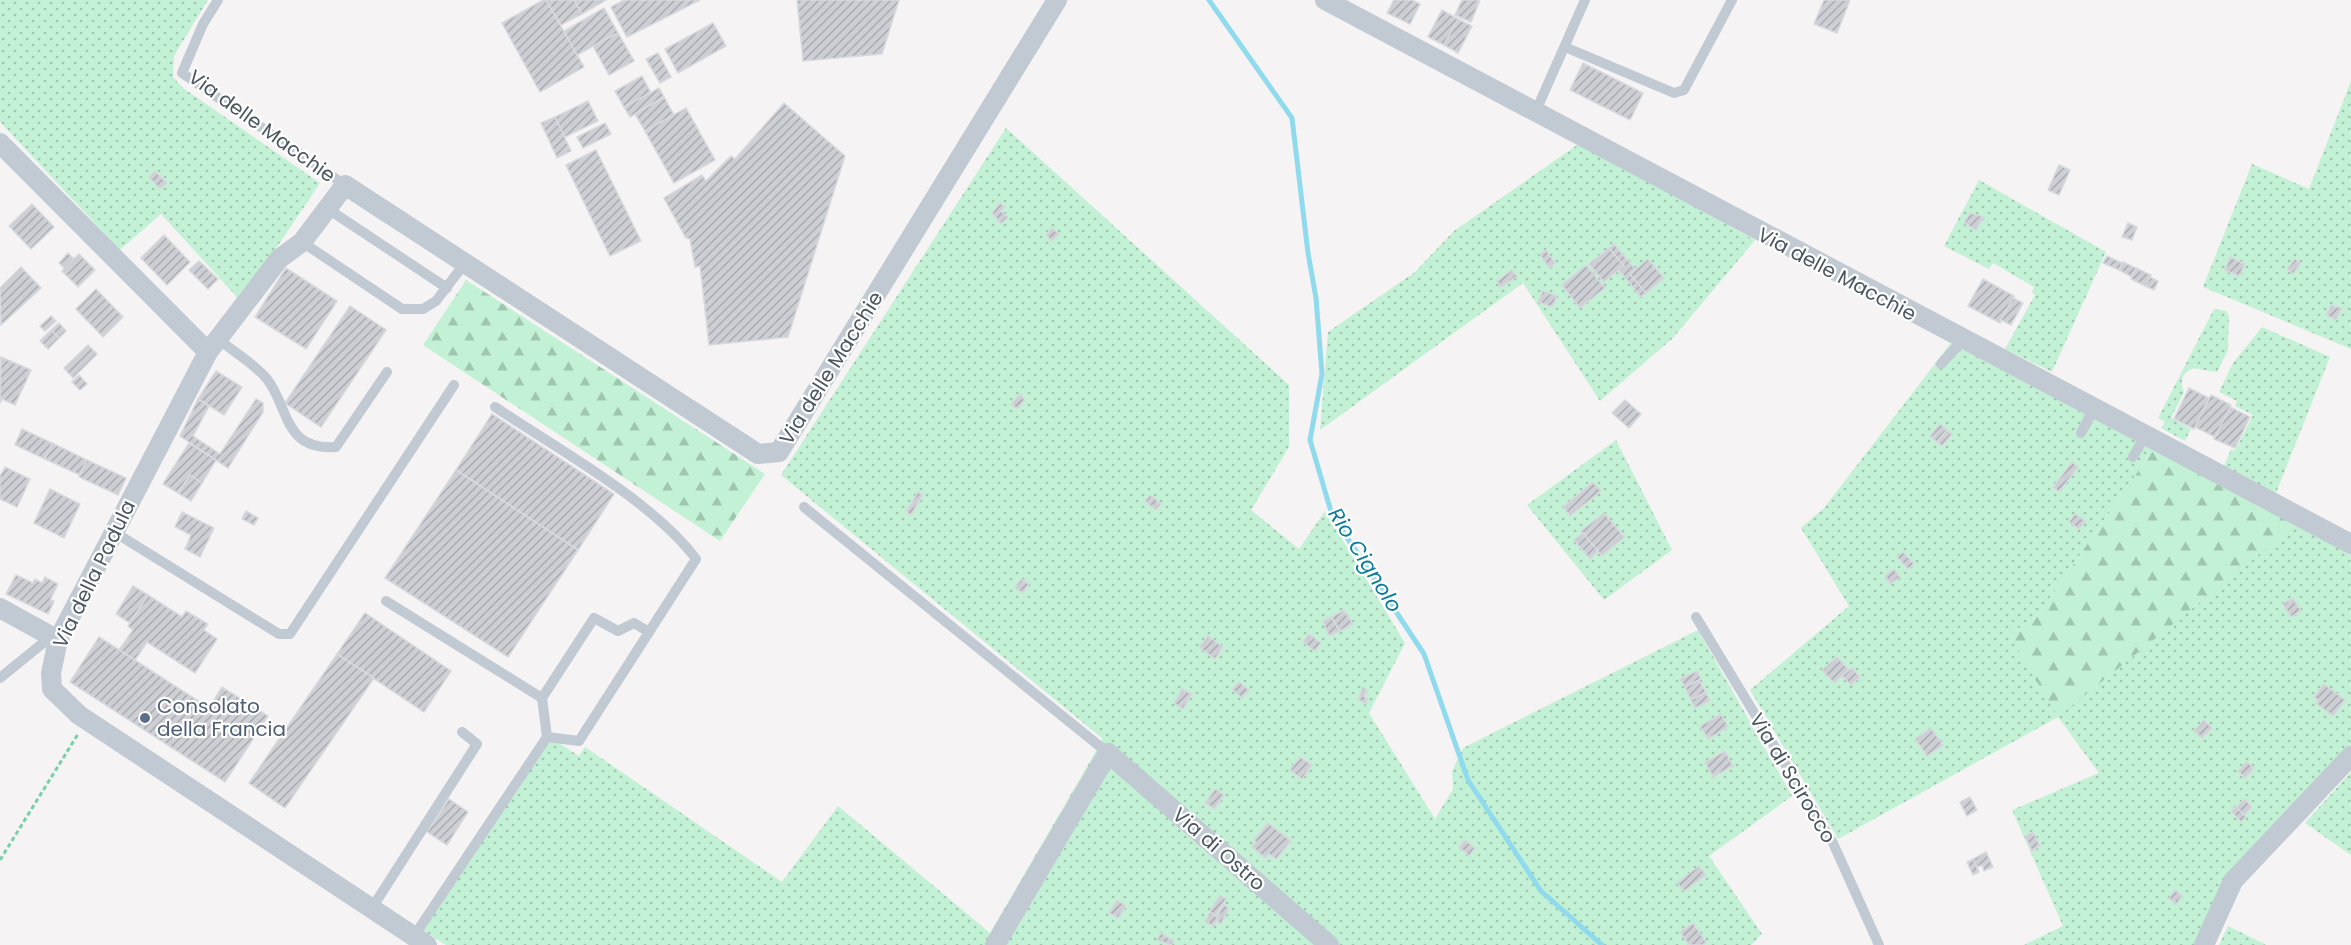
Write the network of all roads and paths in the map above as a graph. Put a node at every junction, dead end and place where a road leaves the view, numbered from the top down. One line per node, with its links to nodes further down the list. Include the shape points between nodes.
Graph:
1 (218, 0): 9 (lane, Via delle Macchie, via 182,73)
2 (1057, 0): 12 (street, Via delle Macchie, via 779,452 758,454)
3 (1325, 0): 7 (street, Via delle Macchie)
4 (1585, 0): 6 (lane)
5 (1732, 0): 6 (lane, via 1684,90 1674,93)
6 (1565, 47): 7 (lane)
7 (1535, 113): 14 (street, Via delle Macchie)
8 (0, 143): 15 (street)
9 (345, 185): 10 (street, Via delle Macchie); 12 (street, Via delle Macchie)
10 (328, 209): 11 (street, Via delle Macchie); 13 (lane)
11 (302, 242): 13 (lane, via 402,309 423,309); 15 (street, Via delle Macchie, via 279,259)
12 (465, 263): 13 (lane)
13 (447, 288)
14 (1963, 340): 16 (lane); 20 (street, Via delle Macchie)
15 (212, 345): 17 (lane, via 267,379 291,429 319,448 336,447); 25 (street, Via della Padula)
16 (1941, 364)
17 (387, 372)
18 (454, 385): 25 (lane, via 290,634 279,634)
19 (495, 407): 30 (lane, via 620,490 680,537 696,559)
20 (2094, 409): 21 (lane); 22 (street, Via delle Macchie)
21 (2081, 433)
22 (2145, 436): 23 (lane); 26 (street, Via delle Macchie, via 2198,457)
23 (2133, 457)
24 (804, 507): 37 (lane)
25 (114, 532): 31 (street, Via della Padula)
26 (2351, 544)
27 (386, 602): 33 (lane)
28 (0, 608): 31 (street)
29 (1696, 617): 44 (lane, Via di Scirocco, via 1833,843)
30 (649, 632): 33 (lane, via 634,623 618,631 594,618); 36 (lane, via 579,741)
31 (58, 640): 32 (lane, via 42,643); 34 (street, Via della Padula, via 52,689)
32 (0, 678)
33 (542, 698): 36 (lane)
34 (87, 720): 39 (path); 40 (street, Via della Padula)
35 (462, 732): 40 (lane, via 477,744)
36 (547, 737): 41 (lane)
37 (1109, 750): 42 (street); 43 (street, Via di Ostro)
38 (2351, 756): 45 (street, via 2233,881)
39 (0, 860)
40 (372, 908): 41 (street, Via della Padula)
41 (421, 941)
42 (995, 945)
43 (1329, 945)
44 (1879, 945)
45 (2204, 945)

